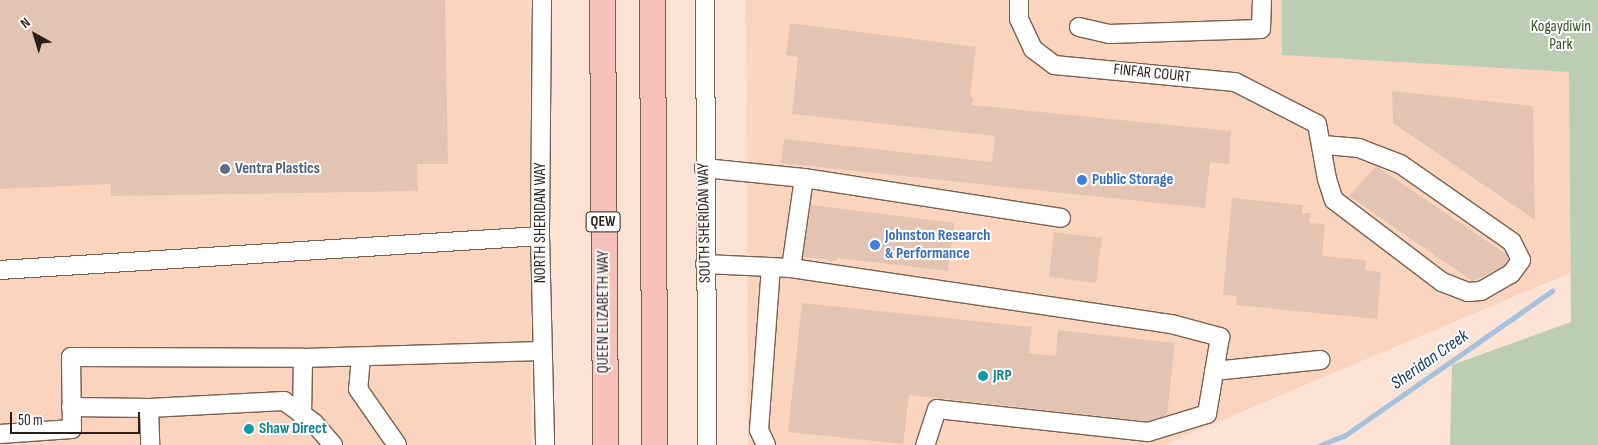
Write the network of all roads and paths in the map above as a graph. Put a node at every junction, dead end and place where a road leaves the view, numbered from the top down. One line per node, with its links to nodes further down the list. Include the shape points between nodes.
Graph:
1 (542, 0): 12 (street, NORTH SHERIDAN WAY)
2 (602, 0): 30 (highway, QUEEN ELIZABETH WAY / QEW)
3 (652, 0): 31 (highway)
4 (705, 0): 9 (street, SOUTH SHERIDAN WAY)
5 (1019, 0): 8 (street, FINFAR COURT, via 1019,19 1033,49 1054,65 1235,82 1317,124)
6 (1262, 0): 7 (street, via 1261,29 1109,34)
7 (1079, 27)
8 (1323, 145): 8 (street, via 1327,179 1334,200 1442,282 1468,292 1481,292 1511,274 1521,260 1512,242 1400,164 1359,148)
9 (704, 168): 10 (street); 13 (street, SOUTH SHERIDAN WAY)
10 (804, 178): 11 (street); 15 (street)
11 (1061, 218)
12 (540, 236): 16 (street); 17 (street, NORTH SHERIDAN WAY)
13 (705, 264): 14 (street); 32 (street, SOUTH SHERIDAN WAY)
14 (771, 268): 15 (street); 33 (street, via 759,430)
15 (791, 268): 21 (street, via 1175,325 1220,337)
16 (0, 270)
17 (541, 351): 18 (street); 29 (street, NORTH SHERIDAN WAY)
18 (361, 357): 19 (street); 28 (street, via 358,389)
19 (303, 358): 22 (street, via 72,357); 24 (street)
20 (1320, 360): 21 (street)
21 (1214, 371): 34 (street, via 1207,414 1148,432 937,409)
22 (71, 407): 23 (street); 25 (street, via 72,429)
23 (149, 408): 24 (street, via 284,401); 26 (street)
24 (302, 416): 27 (street, via 314,423)
25 (0, 434)
26 (150, 445)
27 (333, 445)
28 (397, 445)
29 (545, 445)
30 (605, 445)
31 (654, 445)
32 (707, 445)
33 (766, 445)
34 (924, 445)

